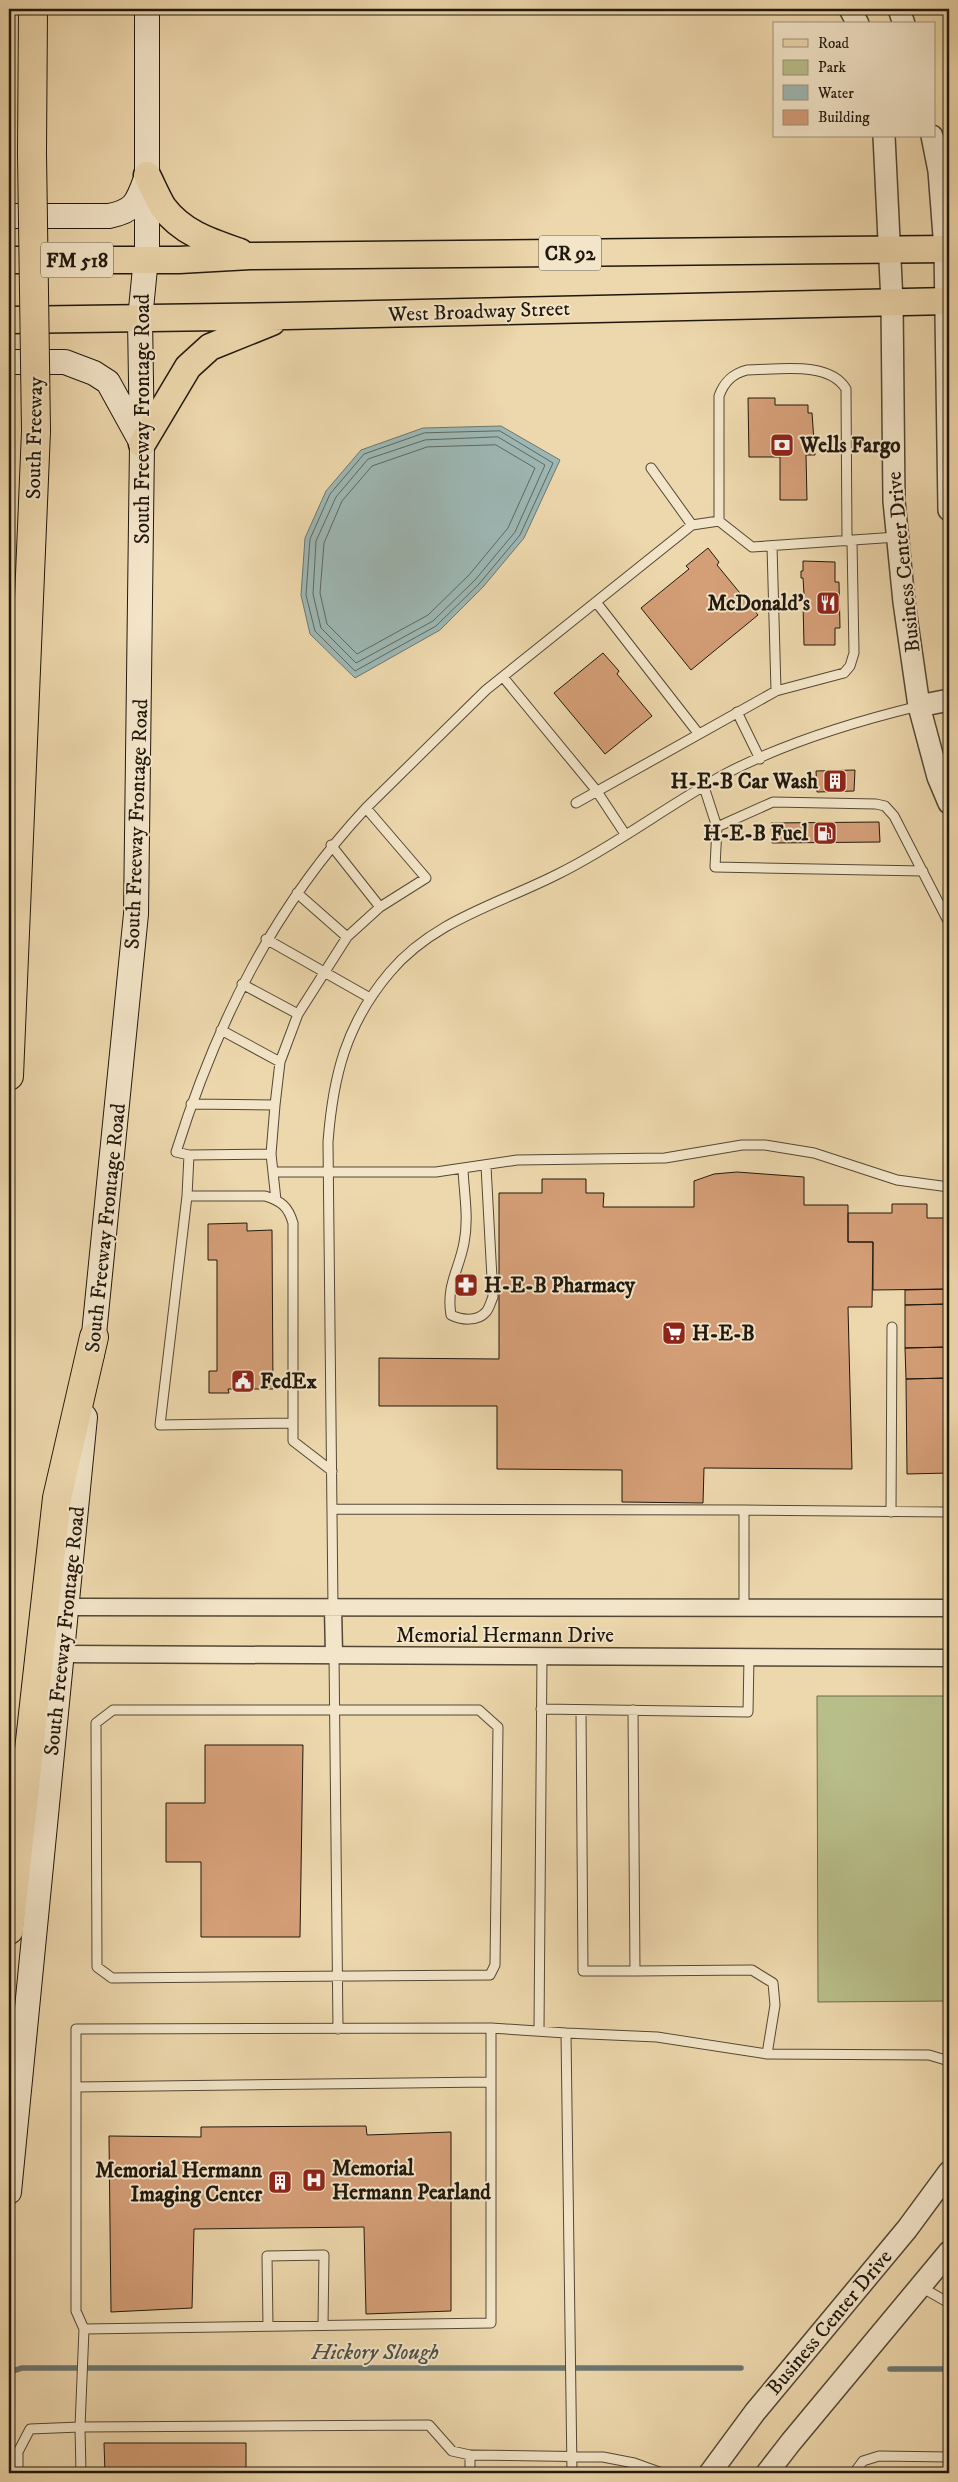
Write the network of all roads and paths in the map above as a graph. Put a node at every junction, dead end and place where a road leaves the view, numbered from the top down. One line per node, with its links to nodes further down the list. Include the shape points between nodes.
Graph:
1 (33, 9): 58 (highway, South Freeway, bridge, via 36,431)
2 (147, 9): 9 (main road, South Freeway Frontage Road)
3 (850, 9): 5 (street)
4 (899, 9): 6 (street)
5 (857, 22)
6 (903, 22)
7 (884, 138): 12 (street, Business Center Drive)
8 (932, 138): 11 (street)
9 (147, 175): 10 (main road, via 138,202 123,213 109,216); 13 (main road, via 163,207 181,226 192,234); 15 (main road, South Freeway Frontage Road)
10 (9, 216)
11 (947, 249): 12 (main road, CR 92); 16 (street)
12 (890, 250): 13 (main road, CR 92); 17 (street, Business Center Drive)
13 (250, 256): 15 (main road, CR 92)
14 (9, 260): 15 (main road, FM 518)
15 (145, 261): 19 (main road, South Freeway Frontage Road)
16 (947, 301): 17 (main road, West Broadway Street); 24 (street)
17 (892, 302): 18 (main road, West Broadway Street); 27 (street, Business Center Drive)
18 (286, 316): 19 (main road, West Broadway Street); 22 (main road, via 210,347 188,367)
19 (140, 319): 20 (main road, West Broadway Street); 22 (main road, South Freeway Frontage Road)
20 (9, 320)
21 (9, 362): 22 (main road, via 65,362 81,366 108,382)
22 (142, 444): 71 (main road, South Freeway Frontage Road, via 136,914)
23 (651, 468): 26 (lane)
24 (949, 510)
25 (719, 521): 26 (lane); 28 (lane, via 719,396 722,387 737,373 747,370 816,370 841,380 846,388); 29 (lane, via 752,546)
26 (692, 525): 30 (lane)
27 (897, 536): 28 (lane); 34 (street, Business Center Drive)
28 (849, 541): 29 (lane); 32 (lane, via 854,653 850,666 844,673)
29 (772, 546): 32 (lane)
30 (596, 602): 31 (lane); 36 (lane)
31 (503, 677): 39 (lane); 42 (lane)
32 (776, 691): 35 (lane)
33 (949, 700): 34 (street)
34 (920, 706): 37 (lane, via 860,720); 41 (street, Business Center Drive, via 938,777)
35 (737, 712): 36 (lane); 37 (lane)
36 (698, 733): 39 (lane)
37 (760, 759): 38 (lane)
38 (704, 787): 43 (lane); 44 (lane)
39 (596, 790): 40 (lane); 44 (lane)
40 (576, 803)
41 (949, 803)
42 (366, 808): 45 (lane); 48 (lane, via 426,878)
43 (717, 827): 46 (lane, via 715,867); 46 (lane, via 773,802 876,804 885,806 894,816)
44 (626, 834): 54 (lane, via 558,875 442,927 407,955)
45 (331, 845): 47 (lane); 48 (lane)
46 (922, 871): 49 (lane)
47 (297, 893): 50 (lane); 51 (lane)
48 (380, 907): 50 (lane)
49 (949, 923)
50 (347, 937): 52 (lane)
51 (266, 939): 52 (lane); 53 (lane)
52 (324, 972): 54 (lane); 55 (lane)
53 (242, 984): 55 (lane); 56 (lane)
54 (370, 998): 66 (lane, via 348,1037 337,1069 328,1142)
55 (298, 1014): 57 (lane)
56 (220, 1030): 57 (lane); 59 (lane)
57 (280, 1062): 60 (lane)
58 (9, 1076)
59 (191, 1104): 60 (lane); 62 (lane, via 176,1152)
60 (274, 1105): 61 (lane)
61 (271, 1154): 62 (lane); 65 (lane)
62 (189, 1155): 68 (lane)
63 (486, 1166): 64 (lane); 64 (lane, via 493,1297 486,1312 460,1320 451,1315 448,1295 461,1256 466,1227); 67 (lane, via 517,1160 685,1157 733,1146 765,1145 814,1153 897,1180)
64 (463, 1169): 66 (lane)
65 (273, 1172): 66 (lane); 69 (lane)
66 (329, 1172): 73 (lane)
67 (949, 1187)
68 (187, 1196): 69 (lane, via 265,1196); 72 (lane, via 160,1425)
69 (276, 1200): 72 (lane, via 289,1210 293,1222)
70 (892, 1327): 76 (lane)
71 (94, 1337): 78 (main road, South Freeway Frontage Road); 91 (highway, via 57,1498)
72 (292, 1423): 73 (lane, via 293,1440)
73 (332, 1471): 74 (lane)
74 (332, 1509): 75 (lane); 79 (lane)
75 (744, 1510): 76 (lane); 80 (lane)
76 (891, 1512): 77 (lane)
77 (949, 1512)
78 (66, 1607): 79 (street, Memorial Hermann Drive); 82 (main road, South Freeway Frontage Road)
79 (333, 1607): 80 (street, Memorial Hermann Drive); 83 (street)
80 (744, 1607): 81 (street, Memorial Hermann Drive)
81 (949, 1608)
82 (61, 1654): 83 (street, Memorial Hermann Drive); 103 (main road, South Freeway Frontage Road)
83 (334, 1655): 84 (street, Memorial Hermann Drive); 90 (lane)
84 (542, 1656): 85 (street, Memorial Hermann Drive); 87 (lane)
85 (749, 1657): 86 (street, Memorial Hermann Drive); 89 (lane, via 748,1712)
86 (949, 1658)
87 (542, 1710): 88 (lane); 96 (lane)
88 (581, 1710): 89 (lane); 92 (lane, via 583,1970)
89 (633, 1710): 92 (lane)
90 (334, 1711): 93 (lane); 93 (lane, via 480,1710 498,1727 495,1965 490,1975); 93 (lane, via 113,1710 96,1723 97,1967 112,1978)
91 (9, 1930)
92 (635, 1971): 98 (lane, via 752,1970 773,1983 775,2005)
93 (336, 1976): 95 (lane)
94 (491, 2028): 95 (lane); 96 (lane); 100 (lane)
95 (338, 2029): 101 (lane, via 76,2029)
96 (539, 2030): 97 (lane)
97 (566, 2034): 98 (lane, via 656,2037); 112 (lane)
98 (767, 2054): 99 (lane, via 929,2055)
99 (949, 2061)
100 (491, 2082): 101 (lane); 108 (lane, via 491,2323)
101 (76, 2087): 109 (lane, via 76,2311)
102 (949, 2172): 119 (street, Business Center Drive, via 907,2230 755,2412)
103 (9, 2192)
104 (949, 2252): 105 (street)
105 (920, 2286): 106 (lane); 120 (street)
106 (949, 2303)
107 (268, 2326): 108 (lane); 108 (lane, via 267,2256 324,2255); 109 (lane)
108 (323, 2326)
109 (84, 2329): 110 (lane)
110 (80, 2427): 111 (lane, via 429,2425 452,2450); 114 (lane, via 30,2429 18,2452); 115 (lane)
111 (470, 2455): 112 (lane); 116 (lane)
112 (572, 2456): 117 (lane); 118 (lane, via 603,2457)
113 (949, 2457): 121 (lane, via 879,2456 863,2461)
114 (18, 2473)
115 (81, 2473)
116 (470, 2473)
117 (572, 2473)
118 (662, 2473)
119 (710, 2473)
120 (768, 2473)
121 (854, 2473)

